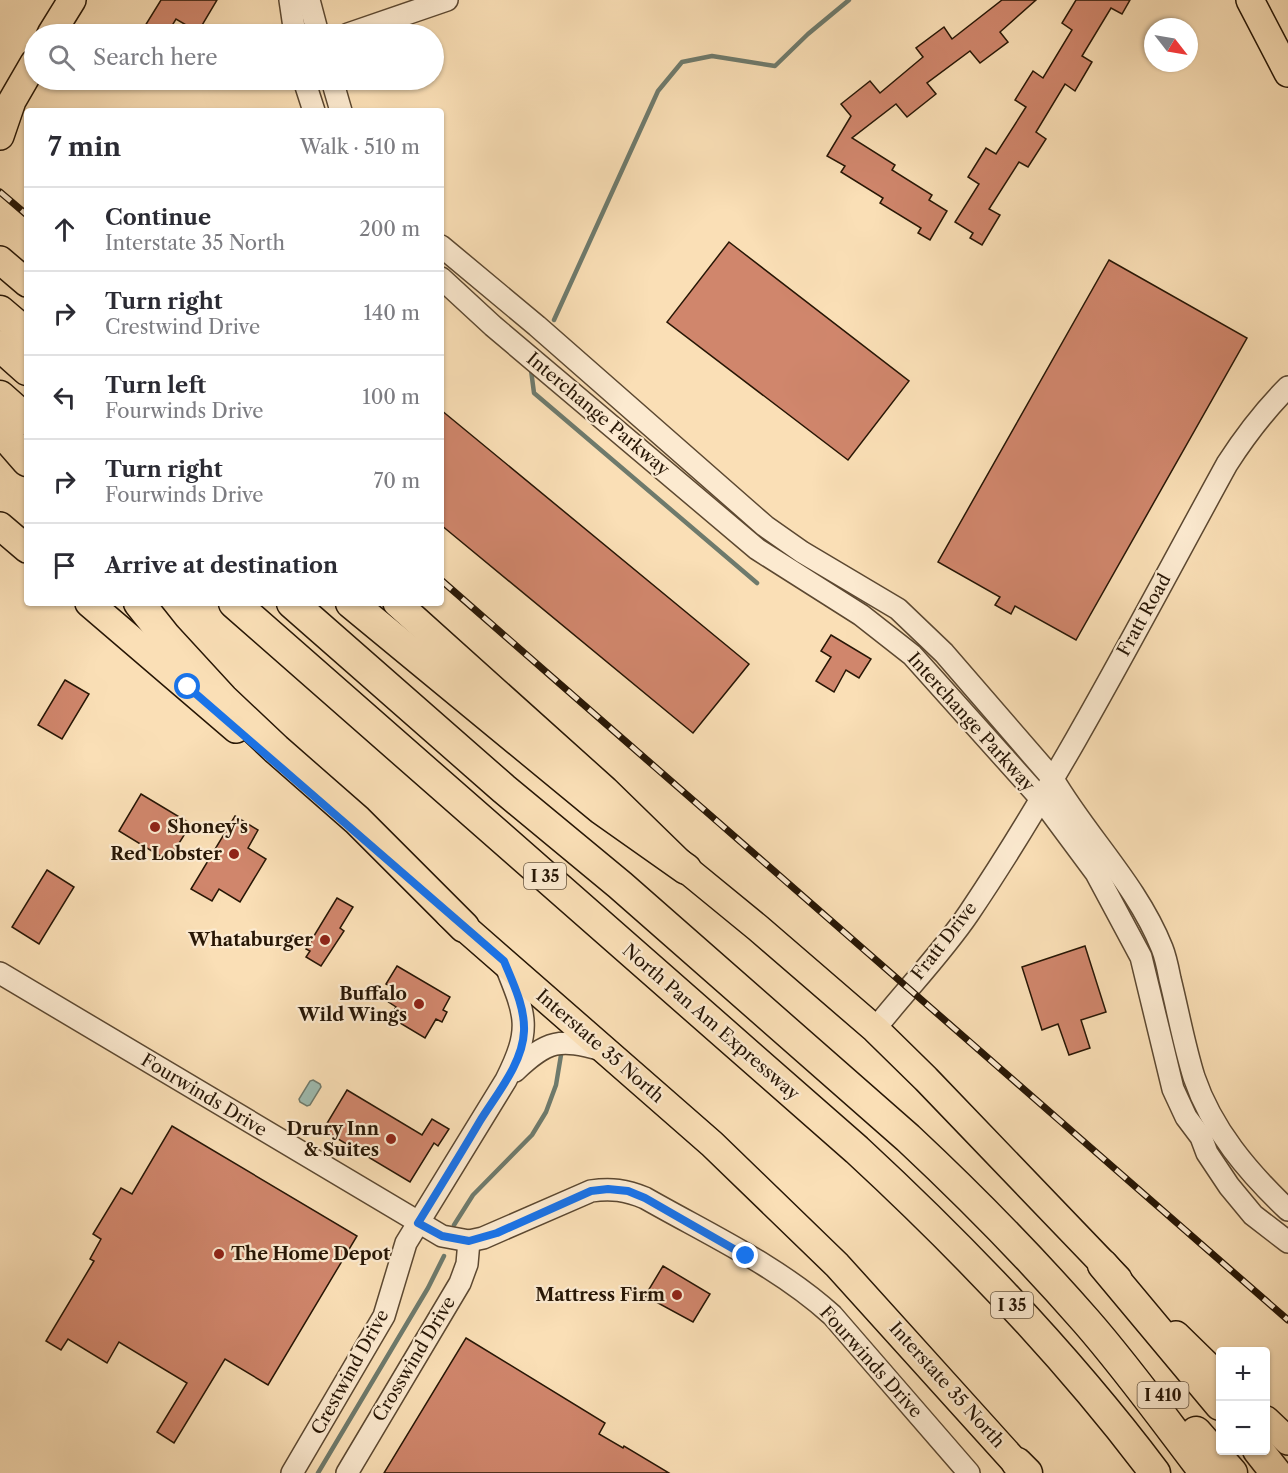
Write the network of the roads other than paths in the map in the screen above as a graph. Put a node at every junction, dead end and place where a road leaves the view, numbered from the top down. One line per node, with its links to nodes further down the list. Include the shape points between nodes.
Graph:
1 (72, 0): 6 (main road)
2 (291, 0): 7 (street)
3 (309, 0): 8 (street)
4 (447, 0): 9 (street)
5 (1250, 0): 10 (main road)
6 (57, 24)
7 (294, 24)
8 (315, 24)
9 (377, 24)
10 (1288, 73)
11 (24, 79): 14 (main road)
12 (307, 90): 15 (street)
13 (335, 90): 16 (street)
14 (6, 107): 17 (main road)
15 (313, 108)
16 (340, 108)
17 (0, 136)
18 (444, 248): 40 (street, Interchange Parkway, via 765,526 898,609 944,653)
19 (0, 260): 20 (main road)
20 (16, 278)
21 (444, 281): 41 (street, Interchange Parkway, via 757,549 861,615 912,655)
22 (0, 311): 23 (highway)
23 (24, 331)
24 (0, 346): 25 (highway)
25 (24, 367)
26 (1288, 387): 40 (street, Fratt Road, via 1267,408 1227,464)
27 (0, 396): 28 (highway)
28 (24, 417)
29 (0, 430): 30 (highway)
30 (24, 458)
31 (0, 526): 32 (main road)
32 (24, 546)
33 (93, 606): 45 (main road, Interstate 35 North)
34 (142, 606): 45 (highway, via 223,699 357,820)
35 (237, 606): 66 (highway, North Pan Am Expressway / I 35, via 907,1197 1044,1340)
36 (295, 606): 44 (highway, I 35)
37 (348, 606): 44 (highway, via 415,683 534,794)
38 (355, 606): 43 (highway, via 601,809)
39 (400, 606): 43 (main road, via 605,790)
40 (1053, 779): 41 (street, Fratt Road); 51 (street, Interchange Parkway, via 1145,913 1163,949 1195,1078 1218,1128 1262,1186)
41 (1041, 799): 42 (street, Fratt Road); 54 (street, Interchange Parkway, via 1096,873 1141,957 1173,1089 1186,1117 1228,1186 1253,1215)
42 (1009, 849): 48 (street, Fratt Drive, via 967,915)
43 (686, 869): 48 (main road)
44 (620, 885): 56 (highway, I 35, via 916,1145 1000,1227)
45 (464, 927): 46 (main road, Interstate 35 North)
46 (504, 961): 49 (main road, Interstate 35 North); 50 (street, Crestwind Drive, via 523,1014 524,1032 522,1046)
47 (0, 973): 52 (street, Fourwinds Drive)
48 (874, 1029): 55 (main road)
49 (606, 1051): 50 (street, Crestwind Drive, via 576,1042 549,1045 538,1050); 62 (main road, Interstate 35 North, via 712,1144 837,1265)
50 (506, 1080): 52 (street, Crestwind Drive)
51 (1288, 1210)
52 (418, 1223): 53 (street, Fourwinds Drive, via 442,1236); 63 (street, Crestwind Drive, via 400,1259 384,1316)
53 (469, 1241): 64 (street, Crosswind Drive, via 460,1283); 65 (street, Fourwinds Drive, via 497,1233 591,1191 628,1191 645,1198 774,1271 811,1297 832,1315)
54 (1288, 1242)
55 (1103, 1265): 57 (main road); 58 (highway)
56 (1088, 1323): 67 (highway, I 35); 68 (highway, I 410, via 1167,1399)
57 (1216, 1373)
58 (1218, 1401)
59 (1270, 1424): 60 (main road)
60 (1288, 1441)
61 (1262, 1455): 69 (highway)
62 (1023, 1470)
63 (292, 1473)
64 (347, 1473)
65 (969, 1473)
66 (1155, 1473)
67 (1205, 1473)
68 (1232, 1473)
69 (1276, 1473)

